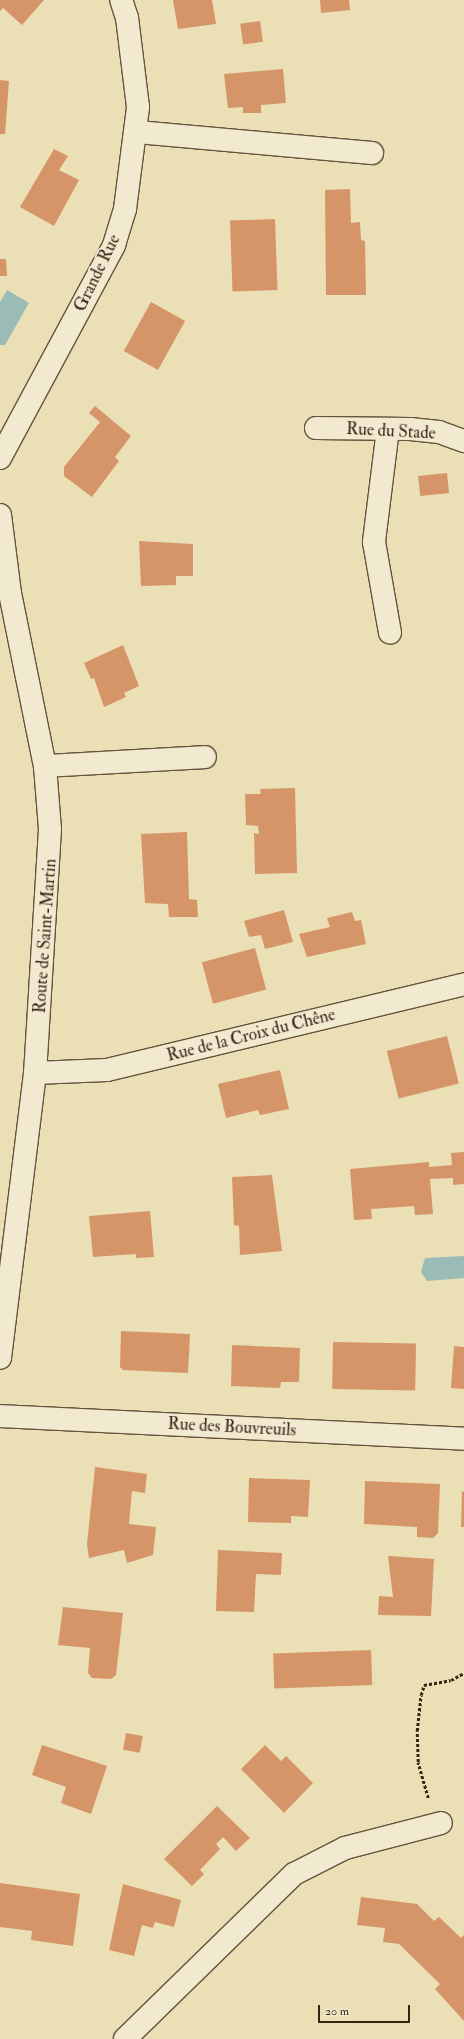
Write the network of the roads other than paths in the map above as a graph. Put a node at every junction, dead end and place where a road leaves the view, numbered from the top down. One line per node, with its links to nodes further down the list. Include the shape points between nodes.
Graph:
1 (121, 0): 2 (street, Grande Rue, via 129,40)
2 (137, 132): 3 (street); 7 (street, Grande Rue, via 125,208 114,245)
3 (372, 152)
4 (316, 428): 5 (street, Rue du Stade)
5 (388, 429): 6 (street, Rue du Stade, via 439,432); 9 (street, via 374,542)
6 (464, 441)
7 (0, 458)
8 (0, 515): 11 (street, Route de Saint-Martin, via 10,593)
9 (390, 633)
10 (205, 757): 11 (street)
11 (45, 766): 13 (street, Route de Saint-Martin, via 50,878)
12 (464, 984): 13 (street, Rue de la Croix du Chêne, via 107,1070)
13 (35, 1073): 14 (street, Route de Saint-Martin)
14 (0, 1358)
15 (0, 1416): 16 (street, Rue des Bouvreuils)
16 (464, 1438)
17 (441, 1823): 18 (street, via 345,1848 294,1874)
18 (125, 2039)

